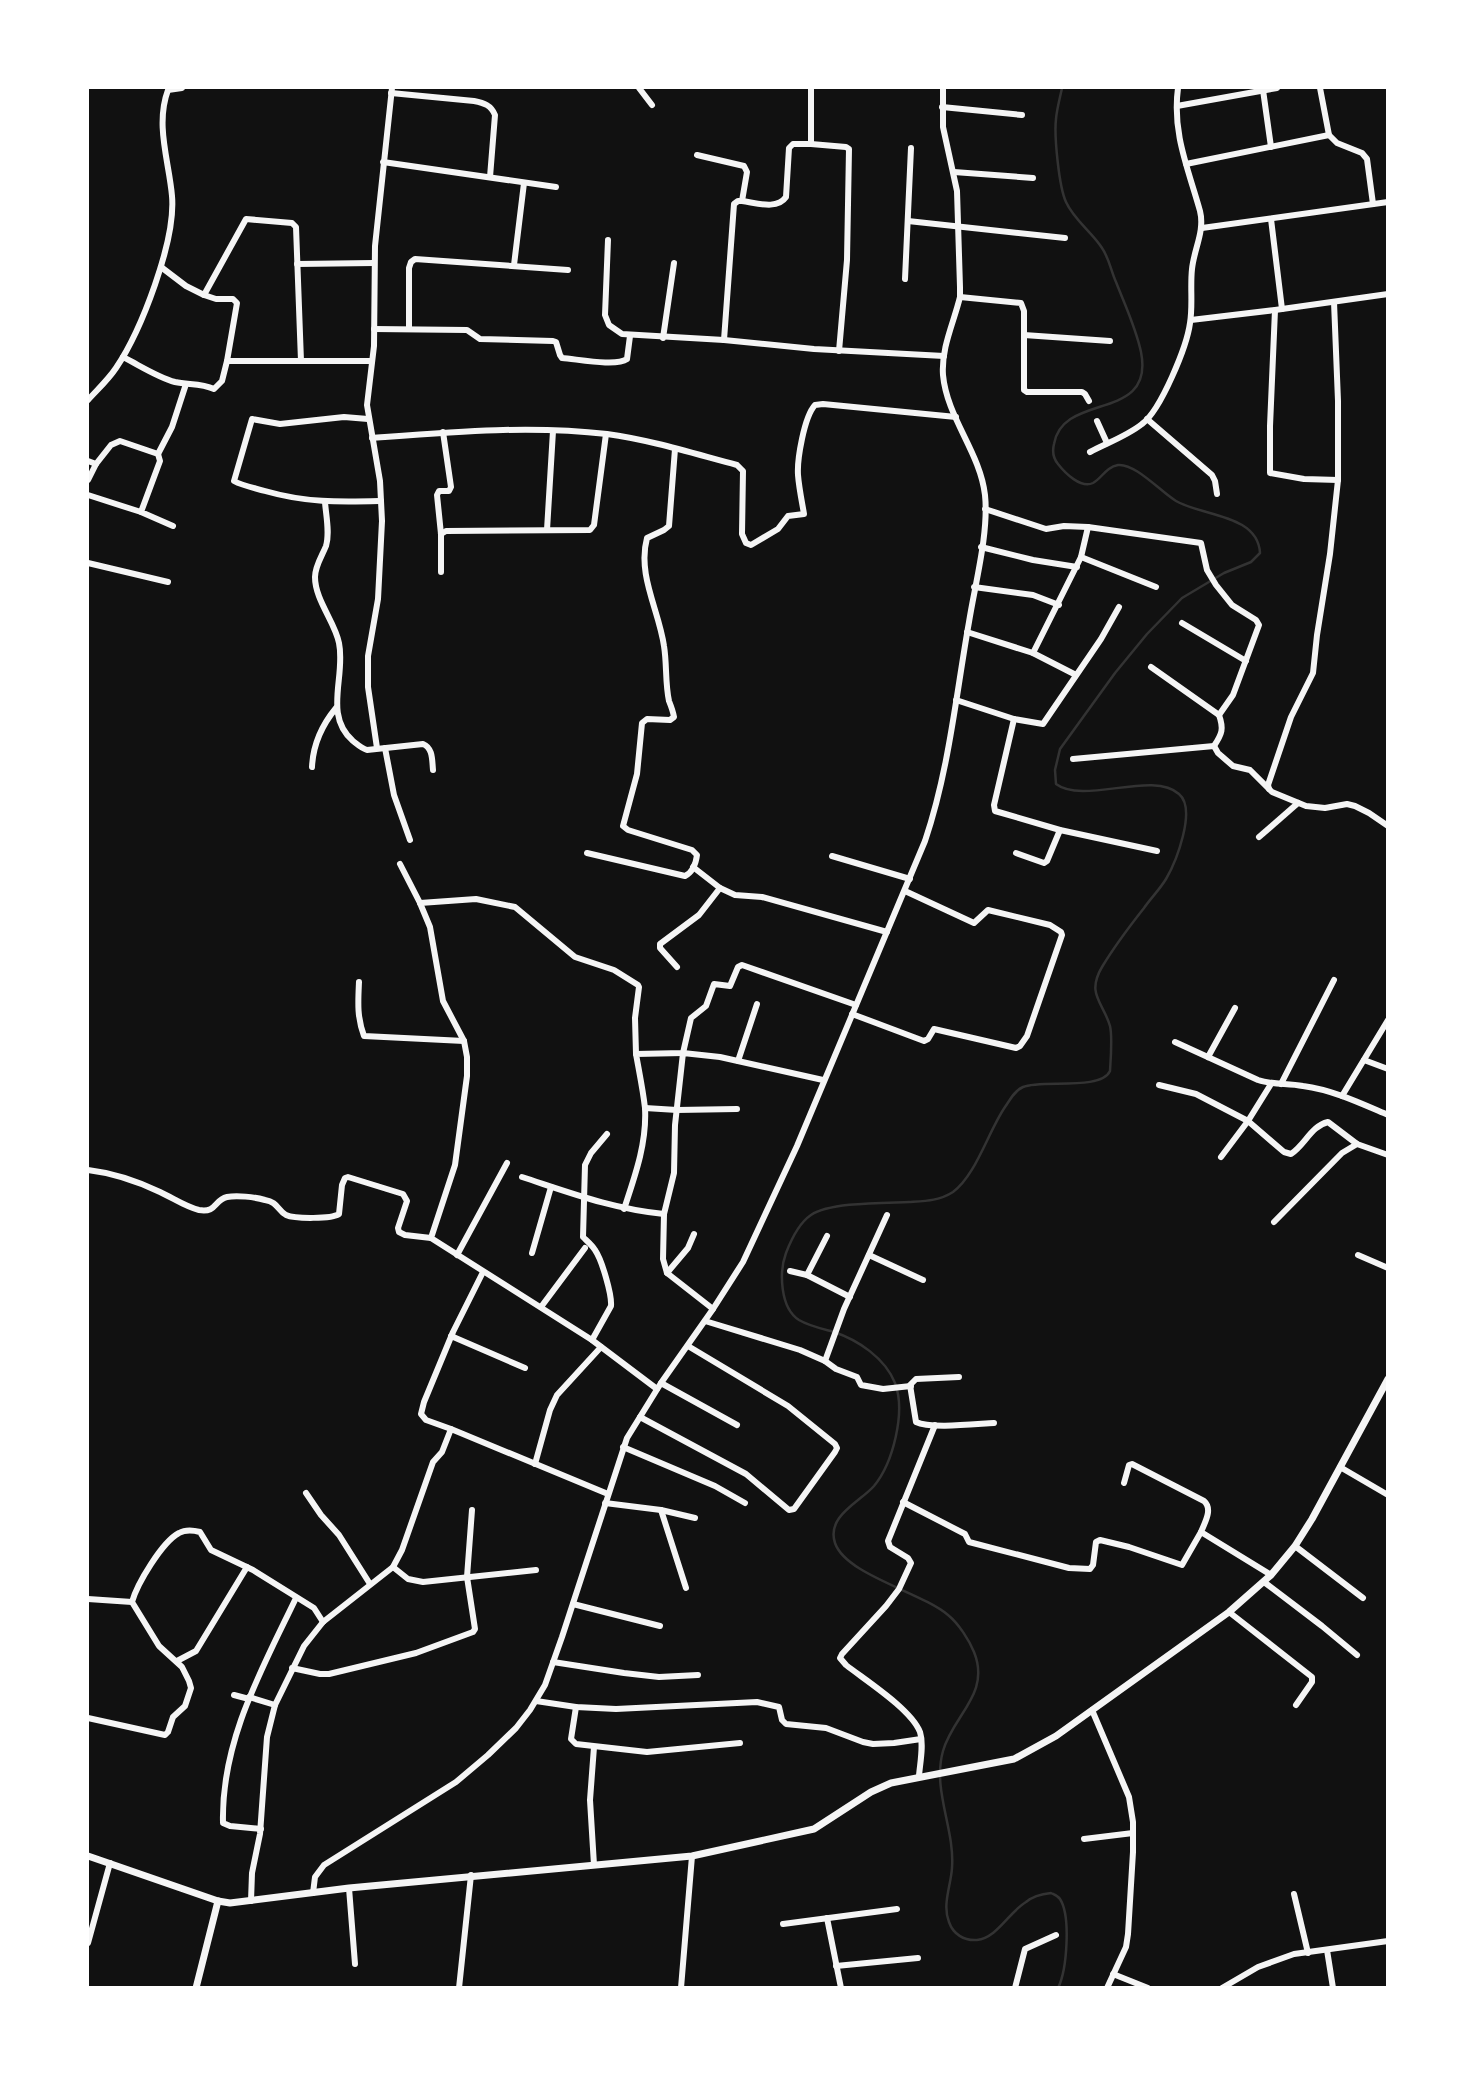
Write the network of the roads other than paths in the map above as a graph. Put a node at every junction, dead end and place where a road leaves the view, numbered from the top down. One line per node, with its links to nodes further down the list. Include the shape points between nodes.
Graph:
1 (182, 88): 39 (street, via 168,90 164,107 172,207)
2 (639, 88): 10 (street)
3 (811, 88): 15 (street)
4 (943, 88): 12 (street)
5 (1178, 88): 11 (street)
6 (1277, 88): 9 (street)
7 (1320, 88): 14 (street)
8 (392, 90): 19 (street); 22 (street, via 474,101 492,108)
9 (1264, 90): 11 (street); 16 (street)
10 (652, 105)
11 (1177, 106): 20 (street, via 1178,141)
12 (942, 107): 13 (street); 21 (street)
13 (1022, 115)
14 (1329, 135): 16 (street); 28 (street, via 1365,156)
15 (811, 144): 26 (street, via 789,148 783,202); 55 (street, via 849,149)
16 (1271, 147): 20 (street)
17 (911, 148): 30 (street)
18 (697, 155): 26 (street, via 745,167)
19 (383, 162): 22 (street); 36 (street)
20 (1186, 164): 32 (street)
21 (954, 172): 23 (street); 31 (street)
22 (490, 177): 24 (street)
23 (1033, 178)
24 (524, 183): 25 (street); 38 (street)
25 (556, 187)
26 (742, 201): 53 (street, via 734,204)
27 (1388, 202): 28 (street)
28 (1373, 204): 29 (street)
29 (1271, 219): 32 (street); 46 (street)
30 (908, 221): 31 (street); 41 (street)
31 (958, 225): 33 (street); 44 (street)
32 (1202, 228): 47 (street, via 1192,265)
33 (1065, 238)
34 (608, 240): 51 (street, via 605,315 612,328)
35 (674, 262): 52 (street)
36 (374, 263): 37 (street); 48 (street)
37 (297, 264): 43 (street, via 294,224 246,219); 59 (street)
38 (514, 265): 40 (street); 49 (street, via 413,260 409,268)
39 (161, 267): 43 (street); 57 (street)
40 (568, 270)
41 (905, 279)
42 (1388, 294): 45 (street)
43 (204, 295): 58 (street, via 237,303)
44 (960, 297): 50 (street, via 1021,303); 56 (street)
45 (1334, 302): 46 (street); 79 (street)
46 (1279, 310): 47 (street); 79 (street, via 1270,473)
47 (1191, 320): 66 (street, via 1173,373)
48 (374, 329): 49 (street); 60 (street)
49 (409, 329): 51 (street, via 467,330 480,339 553,341 562,358 610,362 627,359)
50 (1024, 335): 54 (street); 63 (street, via 1024,390 1082,392)
51 (630, 336): 52 (street)
52 (663, 338): 53 (street)
53 (724, 340): 55 (street)
54 (1110, 341)
55 (839, 351): 56 (street)
56 (944, 356): 64 (street, via 945,386)
57 (122, 357): 61 (street); 62 (street)
58 (228, 361): 59 (street); 61 (street, via 217,388)
59 (301, 361): 60 (street)
60 (372, 361): 65 (street)
61 (186, 384): 75 (street, via 176,419)
62 (88, 400)
63 (1089, 401)
64 (956, 417): 73 (street, via 815,405 808,414 798,461 804,514 788,516 778,529 751,545 742,534 743,471 737,465); 84 (street, via 981,477)
65 (368, 419): 71 (street); 83 (street, via 280,424 252,419 233,481 286,497)
66 (1147, 419): 72 (street); 81 (street, via 1212,475)
67 (1097, 421): 72 (street)
68 (553, 431): 69 (street); 70 (street); 88 (street)
69 (443, 432): 71 (street); 89 (street, via 451,487 437,495)
70 (606, 434): 73 (street); 88 (street, via 593,528)
71 (372, 438): 82 (street)
72 (1107, 443): 74 (street)
73 (675, 449): 127 (street, via 669,526 647,538 645,566 659,620 674,717 642,723 638,774 623,826 692,850 697,855)
74 (1090, 452)
75 (158, 454): 77 (street, via 120,441); 85 (street, via 160,461)
76 (88, 461): 77 (street)
77 (96, 464): 78 (street)
78 (88, 480)
79 (1338, 480): 116 (street, via 1313,673 1291,717)
80 (88, 495): 85 (street)
81 (1217, 495)
82 (381, 501): 83 (street); 111 (street, via 378,599 368,687)
83 (325, 502): 107 (street, via 327,537 315,580 339,641)
84 (985, 509): 87 (street, via 1046,528); 90 (street)
85 (141, 512): 86 (street)
86 (173, 526)
87 (1088, 527): 91 (street); 103 (street, via 1202,544 1206,570 1216,586 1259,625)
88 (547, 530): 89 (street)
89 (441, 534): 94 (street)
90 (981, 547): 93 (street); 96 (street)
91 (1081, 557): 93 (street); 97 (street)
92 (88, 563): 95 (street)
93 (1077, 567): 98 (street)
94 (441, 572)
95 (168, 582)
96 (974, 587): 98 (street, via 1032,595); 101 (street)
97 (1156, 587)
98 (1059, 605): 102 (street)
99 (1119, 607): 105 (street)
100 (1182, 623): 103 (street)
101 (967, 632): 102 (street); 106 (street)
102 (1033, 653): 105 (street)
103 (1246, 661): 108 (street, via 1233,695)
104 (1151, 667): 108 (street)
105 (1076, 675): 109 (street, via 1044,723)
106 (957, 700): 109 (street); 128 (street, via 939,795)
107 (336, 708): 111 (street, via 347,735 362,748); 114 (street, via 319,735)
108 (1219, 715): 110 (street, via 1224,727)
109 (1014, 719): 119 (street, via 995,810)
110 (1214, 746): 113 (street); 116 (street, via 1233,766 1250,770)
111 (377, 748): 112 (street)
112 (385, 748): 115 (street, via 428,746); 121 (street, via 394,795)
113 (1073, 759)
114 (312, 766)
115 (433, 769)
116 (1269, 789): 117 (street)
117 (1298, 803): 118 (street, via 1325,808 1347,804); 120 (street)
118 (1388, 825)
119 (1060, 830): 122 (street); 124 (street, via 1044,863)
120 (1259, 837)
121 (410, 840)
122 (1157, 851)
123 (587, 853): 127 (street, via 685,876)
124 (1016, 853)
125 (832, 856): 128 (street)
126 (400, 864): 131 (street)
127 (693, 867): 129 (street)
128 (910, 879): 130 (street)
129 (720, 888): 132 (street); 133 (street, via 693,920 660,944)
130 (905, 891): 132 (street); 139 (street, via 974,923 988,910 1050,925 1061,932 1027,1036 1016,1048 935,1029 928,1040 921,1041)
131 (421, 903): 141 (street, via 430,927 443,1001); 144 (street, via 467,898 515,907 575,957 614,970 639,986)
132 (887, 932): 137 (street)
133 (677, 967)
134 (1334, 980): 152 (street)
135 (359, 982): 141 (street, via 357,1016 364,1036)
136 (757, 1004): 147 (street)
137 (856, 1005): 139 (street); 143 (street, via 740,965 730,986 714,984 706,1006 691,1018)
138 (1235, 1008): 145 (street)
139 (852, 1014): 149 (street)
140 (1388, 1020): 146 (street)
141 (464, 1041): 174 (street, via 467,1076 456,1165)
142 (1175, 1042): 145 (street)
143 (683, 1053): 144 (street); 147 (street); 156 (street)
144 (636, 1054): 154 (street)
145 (1208, 1058): 151 (street)
146 (1364, 1060): 148 (street); 153 (street)
147 (738, 1061): 149 (street)
148 (1388, 1069)
149 (823, 1080): 188 (street, via 749,1250)
150 (1158, 1084): 158 (street, via 1196,1094)
151 (1271, 1084): 152 (street); 158 (street)
152 (1281, 1084): 153 (street)
153 (1342, 1096): 157 (street)
154 (645, 1108): 156 (street); 168 (street, via 642,1154)
155 (737, 1109): 156 (street)
156 (677, 1110): 169 (street, via 674,1173)
157 (1388, 1115)
158 (1248, 1121): 160 (street, via 1291,1154 1318,1126 1328,1122); 162 (street)
159 (607, 1135): 167 (street, via 585,1165)
160 (1357, 1143): 161 (street); 171 (street)
161 (1388, 1155)
162 (1220, 1157)
163 (507, 1163): 177 (street)
164 (88, 1170): 174 (street, via 133,1180 203,1210 234,1197 274,1202 289,1216 332,1218 339,1214 342,1185 348,1177 403,1194 407,1201 399,1232)
165 (522, 1177): 166 (street)
166 (551, 1187): 167 (street); 176 (street)
167 (584, 1198): 168 (street); 191 (street, via 583,1237 596,1252 612,1301)
168 (624, 1209): 169 (street)
169 (664, 1214): 183 (street)
170 (887, 1215): 178 (street)
171 (1273, 1222)
172 (694, 1234): 183 (street)
173 (827, 1236): 184 (street)
174 (431, 1238): 177 (street)
175 (585, 1248): 187 (street)
176 (532, 1253)
177 (457, 1255): 182 (street)
178 (869, 1255): 185 (street); 186 (street)
179 (1358, 1255): 180 (street)
180 (1388, 1268)
181 (789, 1271): 184 (street)
182 (483, 1272): 187 (street); 190 (street)
183 (667, 1273): 188 (street)
184 (807, 1275): 186 (street)
185 (923, 1280)
186 (850, 1297): 194 (street)
187 (541, 1307): 191 (street)
188 (713, 1309): 189 (street)
189 (705, 1321): 192 (street); 194 (street)
190 (451, 1336): 195 (street); 204 (street, via 421,1414)
191 (592, 1340): 193 (street)
192 (688, 1346): 198 (street); 200 (street, via 788,1406 835,1444 835,1452 791,1511 746,1475)
193 (601, 1347): 198 (street); 206 (street, via 557,1395)
194 (825, 1361): 199 (street, via 857,1377 861,1385)
195 (525, 1367)
196 (959, 1377): 199 (street, via 916,1379)
197 (1388, 1379): 207 (street)
198 (659, 1386): 200 (street); 202 (street)
199 (911, 1386): 203 (street, via 915,1420)
200 (640, 1416): 205 (street)
201 (994, 1423): 203 (street)
202 (737, 1424)
203 (935, 1425): 212 (street)
204 (451, 1429): 206 (street); 221 (street, via 433,1462)
205 (623, 1447): 210 (street); 214 (street)
206 (535, 1464): 210 (street)
207 (1340, 1467): 211 (street); 219 (street)
208 (1124, 1483): 218 (street, via 1131,1464 1204,1501 1209,1511)
209 (306, 1493): 226 (street)
210 (608, 1494): 213 (street)
211 (1388, 1495)
212 (904, 1502): 218 (street, via 965,1534 969,1542 1069,1568 1091,1568 1100,1539 1182,1565); 249 (street, via 888,1544 911,1563 886,1606 840,1658 900,1708 918,1728)
213 (606, 1503): 216 (street); 232 (street)
214 (745, 1503)
215 (472, 1510): 224 (street)
216 (661, 1510): 217 (street); 227 (street)
217 (695, 1518)
218 (1201, 1532): 223 (street)
219 (1295, 1546): 223 (street); 229 (street)
220 (247, 1567): 228 (street); 231 (street, via 211,1550 200,1532 181,1531 150,1567); 237 (street, via 196,1651)
221 (393, 1567): 224 (street, via 415,1581); 226 (street)
222 (536, 1570): 224 (street)
223 (1271, 1575): 225 (street)
224 (467, 1577): 239 (street, via 475,1629 470,1634 416,1653 329,1674)
225 (1264, 1582): 233 (street); 236 (street)
226 (370, 1584): 234 (street)
227 (686, 1588)
228 (296, 1598): 234 (street, via 314,1608); 242 (street)
229 (1363, 1598)
230 (88, 1600): 231 (street)
231 (132, 1602): 237 (street, via 159,1646)
232 (573, 1604): 235 (street); 238 (street)
233 (1229, 1612): 245 (street, via 1312,1677); 247 (street)
234 (323, 1622): 239 (street)
235 (660, 1626)
236 (1357, 1655)
237 (177, 1661): 248 (street, via 191,1688 186,1706 173,1717 167,1734)
238 (553, 1662): 240 (street, via 659,1677); 243 (street)
239 (292, 1668): 244 (street)
240 (698, 1675)
241 (234, 1695): 242 (street)
242 (249, 1698): 244 (street); 253 (street, via 229,1756 223,1823)
243 (536, 1700): 246 (street); 262 (street, via 516,1728 456,1782 324,1865 315,1877)
244 (275, 1705): 253 (street, via 267,1737)
245 (1296, 1705)
246 (576, 1707): 249 (street, via 757,1702 779,1707 786,1724 826,1728 863,1742); 251 (street, via 572,1741)
247 (1092, 1710): 252 (street, via 1014,1759); 254 (street, via 1129,1797)
248 (88, 1718)
249 (921, 1739): 252 (street)
250 (740, 1743): 251 (street, via 661,1752)
251 (594, 1747): 259 (street, via 590,1800)
252 (919, 1776): 257 (street, via 882,1786 814,1829)
253 (261, 1829): 265 (street)
254 (1133, 1833): 255 (street); 277 (street, via 1128,1934)
255 (1084, 1839)
256 (88, 1856): 258 (street)
257 (692, 1856): 259 (street); 280 (street)
258 (110, 1863): 264 (street); 271 (street)
259 (594, 1865): 260 (street)
260 (471, 1875): 261 (street); 279 (street)
261 (349, 1888): 262 (street); 275 (street)
262 (313, 1893): 265 (street)
263 (1294, 1894): 273 (street)
264 (218, 1901): 265 (street); 278 (street)
265 (251, 1901)
266 (897, 1909): 267 (street)
267 (827, 1918): 268 (street); 276 (street)
268 (783, 1924)
269 (1056, 1935): 282 (street, via 1025,1949)
270 (1388, 1941): 272 (street)
271 (88, 1943)
272 (1327, 1950): 273 (street); 286 (street)
273 (1308, 1953): 285 (street, via 1268,1963)
274 (918, 1958): 276 (street)
275 (355, 1964)
276 (836, 1966): 281 (street)
277 (1113, 1975): 283 (street); 284 (street)
278 (196, 1987)
279 (459, 1987)
280 (681, 1987)
281 (841, 1987)
282 (1015, 1987)
283 (1107, 1987)
284 (1148, 1987)
285 (1222, 1987)
286 (1333, 1987)

